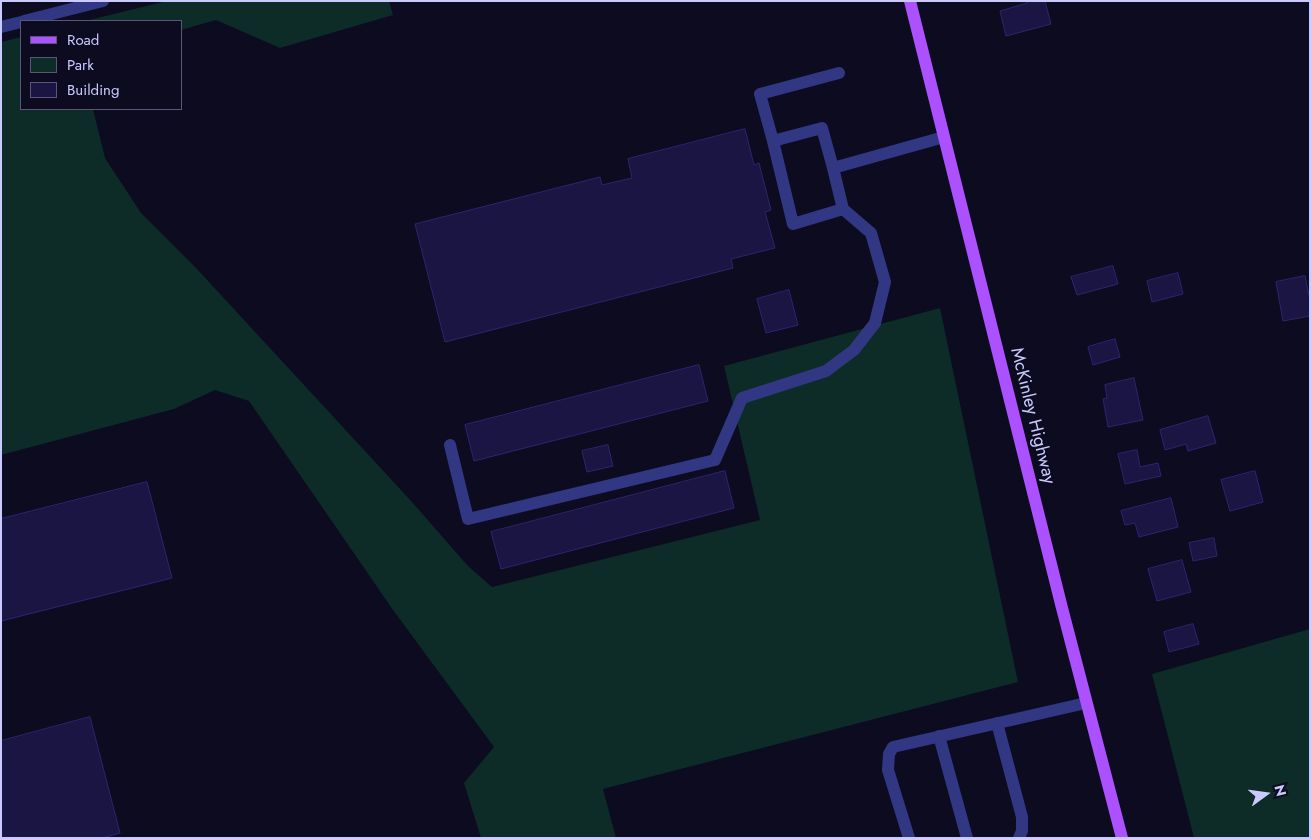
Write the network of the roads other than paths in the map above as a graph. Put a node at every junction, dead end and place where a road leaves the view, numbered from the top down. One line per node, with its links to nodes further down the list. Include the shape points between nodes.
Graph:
1 (103, 1): 3 (street)
2 (910, 1): 7 (main road, McKinley Highway)
3 (31, 20)
4 (20, 23): 5 (street)
5 (1, 27)
6 (839, 73): 8 (street, via 760,94)
7 (944, 137): 9 (street); 12 (main road, McKinley Highway)
8 (773, 142): 9 (street, via 822,128); 10 (street, via 793,224)
9 (832, 168): 10 (street)
10 (843, 209): 11 (street, via 871,233 885,282 875,323 854,350 826,371 742,398 715,460 468,519)
11 (450, 445)
12 (1086, 703): 13 (street); 18 (main road, McKinley Highway)
13 (997, 723): 14 (street); 17 (street, via 1022,816)
14 (938, 736): 15 (street, via 893,747 889,754 888,770); 16 (street)
15 (909, 838)
16 (967, 838)
17 (1019, 838)
18 (1122, 838)

